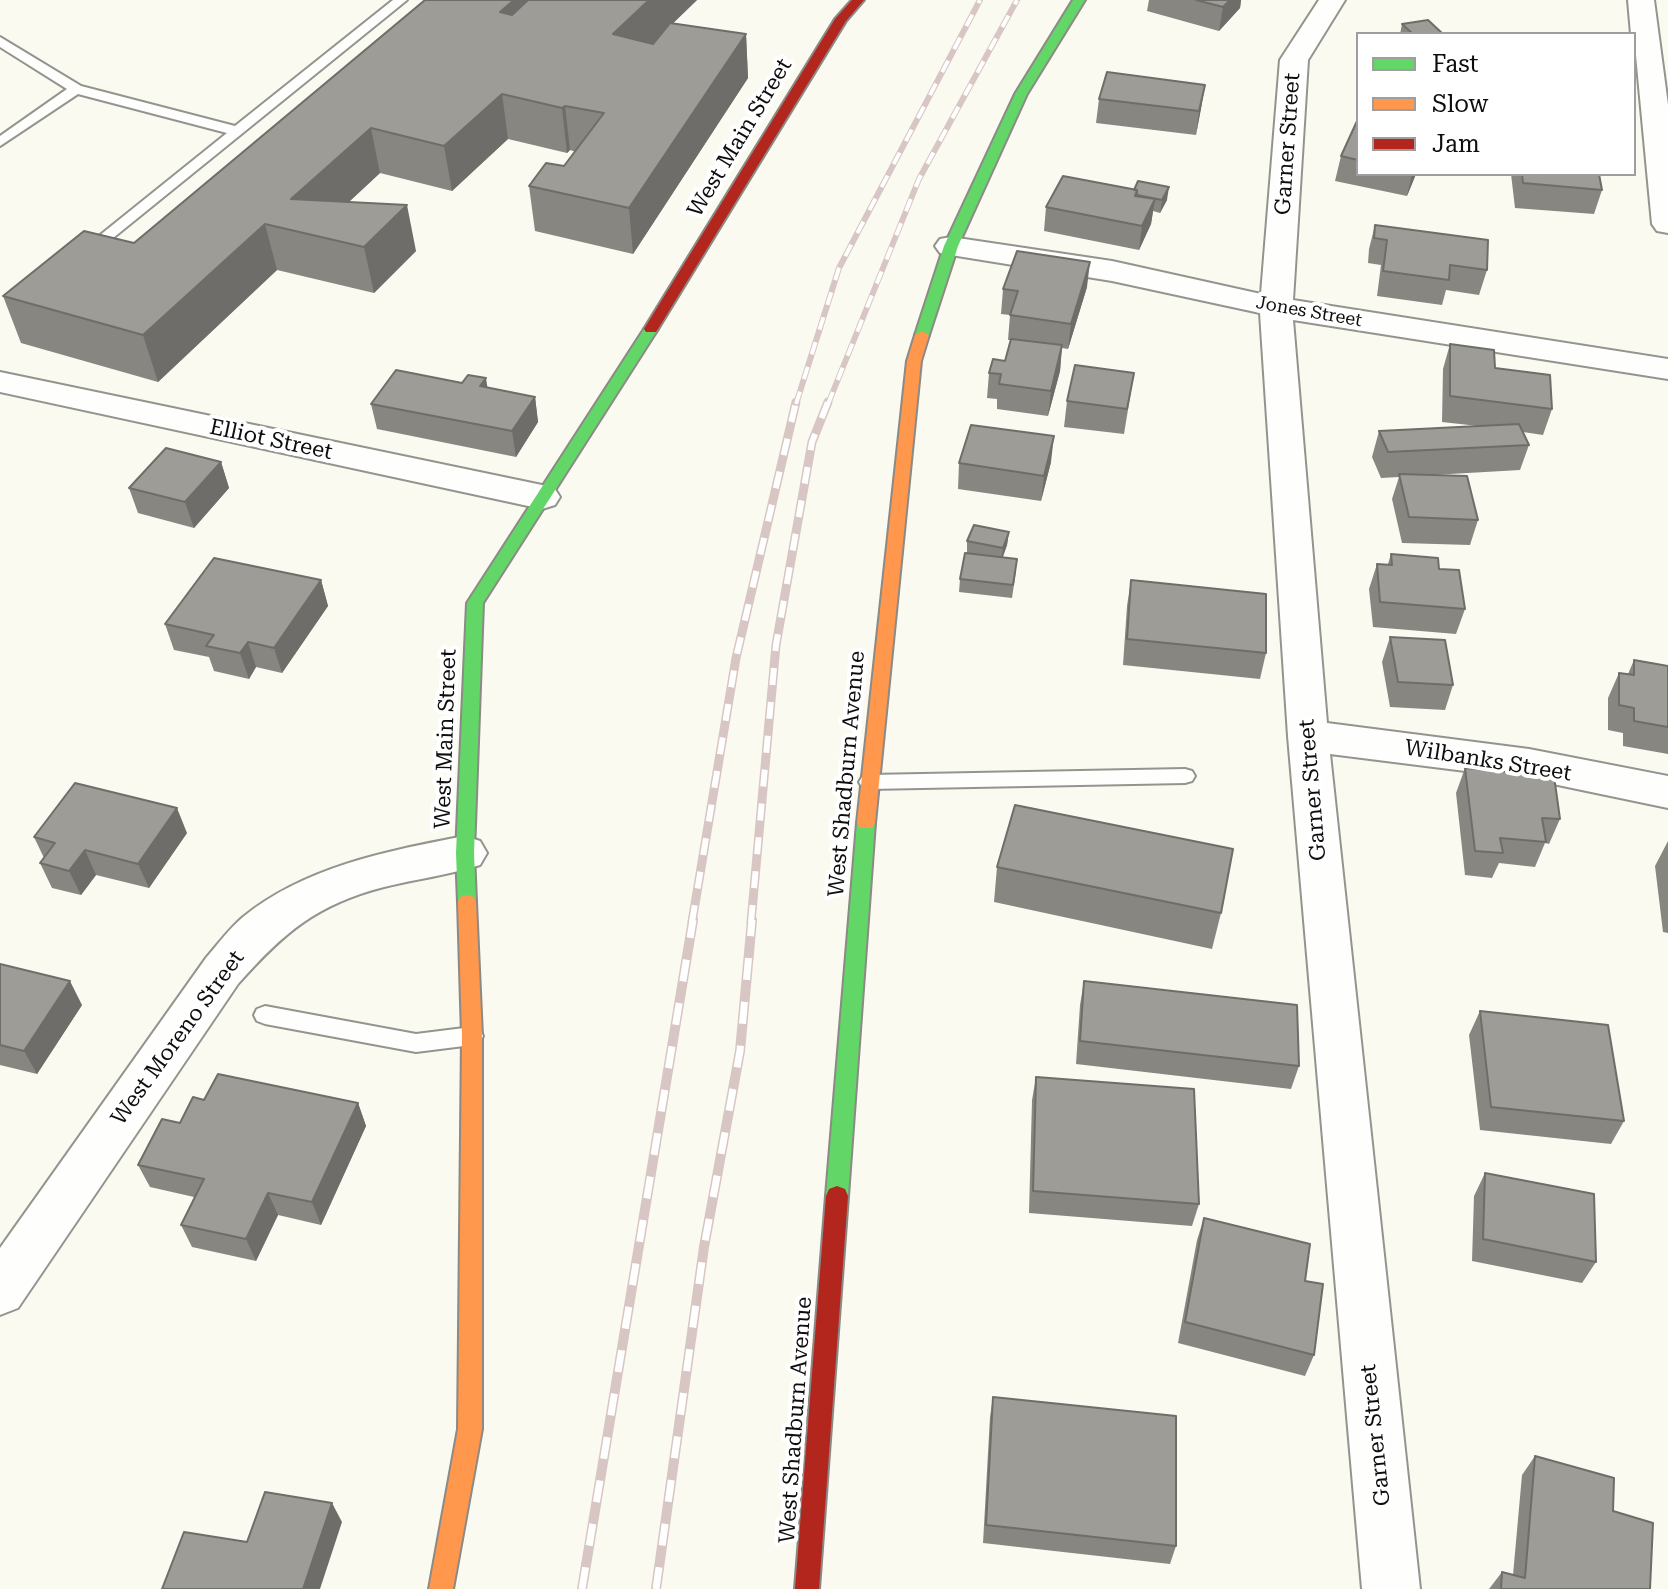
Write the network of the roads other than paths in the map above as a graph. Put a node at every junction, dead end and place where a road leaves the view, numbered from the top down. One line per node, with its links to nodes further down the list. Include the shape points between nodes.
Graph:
1 (401, 0): 8 (lane)
2 (858, 0): 16 (street, West Main Street, via 841,19)
3 (1079, 0): 11 (street, West Shadburn Avenue, via 1021,94)
4 (1332, 0): 13 (street, Garner Street, via 1294,60)
5 (1641, 0): 10 (street)
6 (0, 41): 7 (lane)
7 (76, 89): 8 (lane); 9 (lane)
8 (238, 131): 12 (lane)
9 (0, 142)
10 (1668, 224)
11 (951, 246): 13 (street, Jones Street, via 1112,271); 19 (street, West Shadburn Avenue, via 914,361)
12 (79, 259)
13 (1276, 307): 14 (street, Jones Street); 17 (street, Garner Street)
14 (1668, 369)
15 (0, 382): 16 (street, Elliot Street)
16 (542, 497): 21 (street, West Main Street, via 475,603)
17 (1308, 736): 20 (street, Wilbanks Street, via 1529,764); 27 (street, Garner Street)
18 (1185, 776): 19 (lane)
19 (869, 782): 26 (street, West Shadburn Avenue)
20 (1668, 792)
21 (465, 853): 23 (street, West Main Street); 24 (street, West Moreno Street, via 371,871 307,896 258,930 222,971)
22 (265, 1015): 23 (lane, via 416,1043)
23 (472, 1036): 25 (street, West Main Street, via 470,1429)
24 (0, 1291)
25 (441, 1589)
26 (807, 1589)
27 (1391, 1589)

